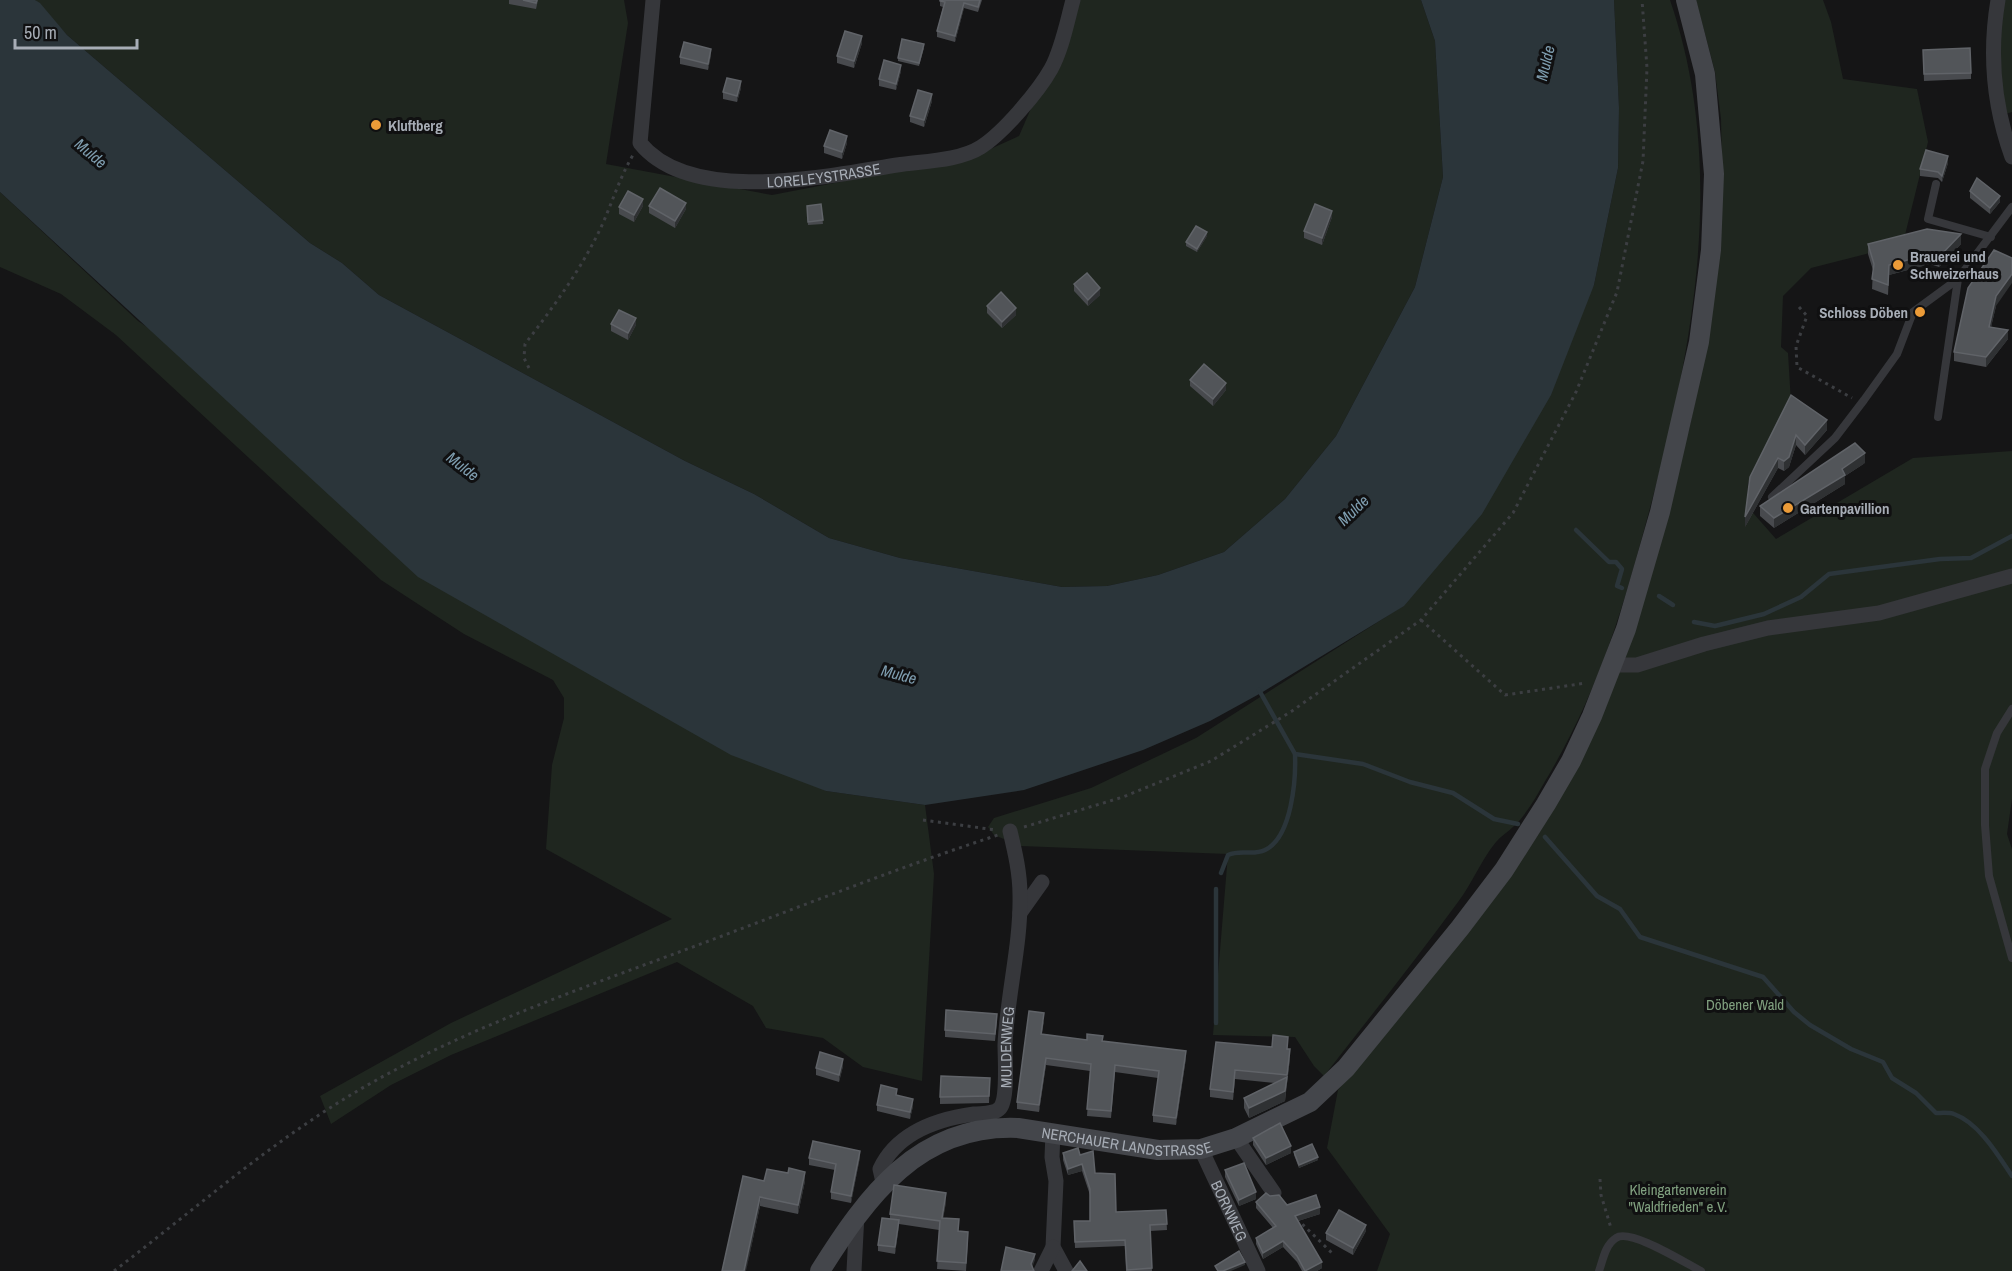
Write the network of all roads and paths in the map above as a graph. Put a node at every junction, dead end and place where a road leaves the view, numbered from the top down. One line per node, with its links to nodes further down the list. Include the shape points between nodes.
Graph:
1 (653, 0): 6 (street)
2 (1074, 0): 6 (street, LORELEYSTRASSE, via 1052,69 1009,123 980,147 950,157 769,183 738,182 686,172 649,154)
3 (1642, 0): 18 (path, via 1647,68 1643,161 1617,292 1575,392 1513,513)
4 (1686, 0): 19 (main road, NERCHAUER LANDSTRASSE, via 1705,74 1711,121 1711,250 1699,342 1681,428 1642,576)
5 (1998, 0): 7 (street, via 1995,76 2001,122)
6 (640, 143): 13 (path, via 621,175 581,267 525,344)
7 (2012, 157)
8 (1936, 184): 10 (lane, via 1928,219)
9 (2012, 207): 10 (lane)
10 (1991, 237): 11 (lane)
11 (1958, 279): 14 (lane, via 1913,312 1897,354); 15 (lane)
12 (1799, 307): 14 (path, via 1808,316 1796,346 1797,367)
13 (529, 368)
14 (1861, 404): 16 (lane, via 1835,438)
15 (1938, 417)
16 (1772, 497)
17 (2012, 576): 19 (street, via 1879,614 1768,628 1637,665)
18 (1421, 620): 20 (path, via 1505,695); 23 (path, via 1286,715 1211,761 1124,797)
19 (1611, 665): 28 (main road, NERCHAUER LANDSTRASSE, via 1571,761 1528,834 1460,928 1346,1068 1310,1102)
20 (1586, 683)
21 (2012, 709): 26 (lane, via 1997,733 1985,769 1985,791 1989,876)
22 (923, 820): 23 (path)
23 (1010, 831): 25 (street, MULDENWEG, via 1018,870); 38 (path, via 629,970 429,1052 357,1091 273,1149)
24 (1042, 882): 25 (street)
25 (1020, 913): 31 (street, MULDENWEG, via 1001,1107 994,1112 955,1117 922,1128 885,1157 880,1169)
26 (2012, 958)
27 (1053, 1133): 29 (main road, NERCHAUER LANDSTRASSE, via 1158,1150); 31 (main road, NERCHAUER LANDSTRASSE, via 1003,1128 966,1134 923,1153); 36 (street)
28 (1236, 1138): 29 (main road, NERCHAUER LANDSTRASSE); 32 (street)
29 (1201, 1149): 43 (street, BORNWEG)
30 (1600, 1179): 35 (path)
31 (883, 1182): 33 (main road, NERCHAUER LANDSTRASSE)
32 (1274, 1193)
33 (857, 1213): 39 (main road, NERCHAUER LANDSTRASSE); 40 (street)
34 (1295, 1217): 37 (path)
35 (1614, 1239): 44 (lane); 45 (lane, via 1631,1236)
36 (1053, 1247): 41 (street); 42 (street)
37 (1334, 1255)
38 (114, 1271)
39 (820, 1271)
40 (854, 1271)
41 (1041, 1271)
42 (1066, 1271)
43 (1258, 1271)
44 (1599, 1271)
45 (1701, 1271)

